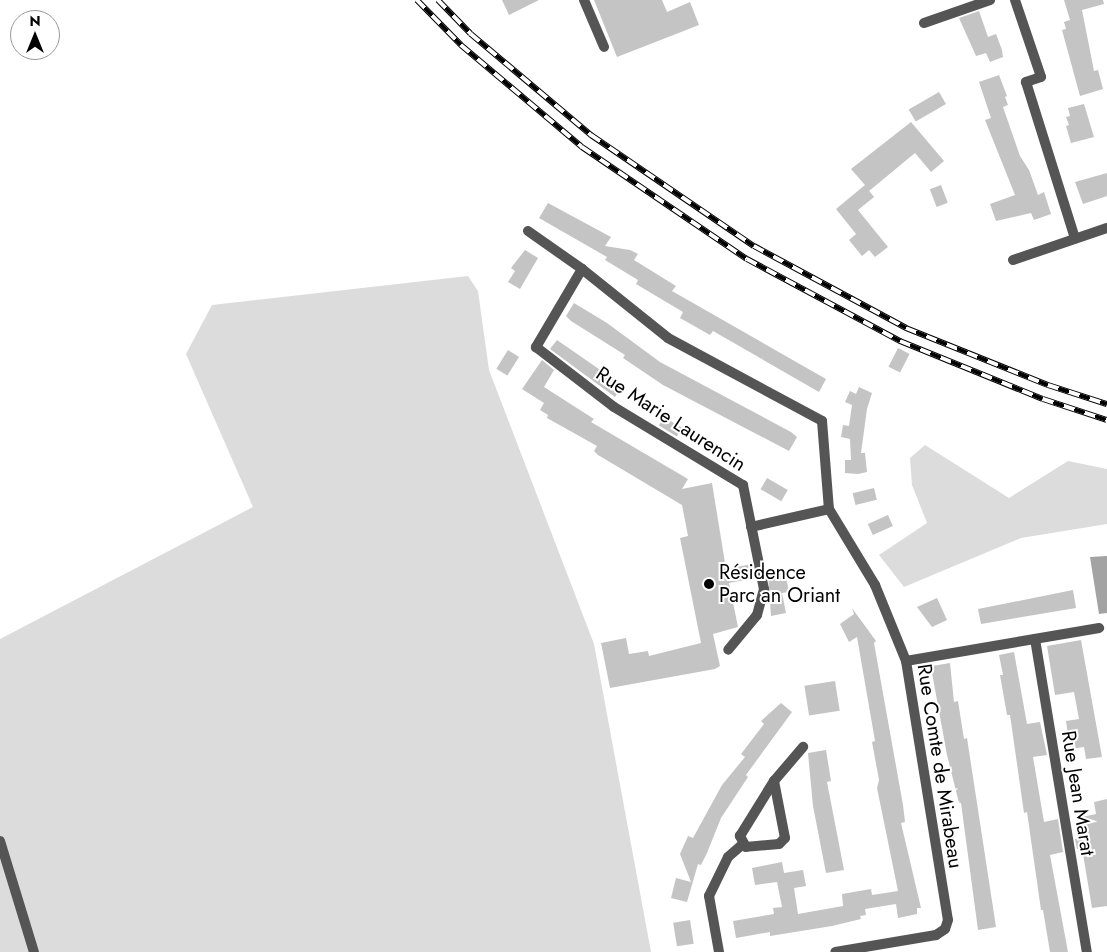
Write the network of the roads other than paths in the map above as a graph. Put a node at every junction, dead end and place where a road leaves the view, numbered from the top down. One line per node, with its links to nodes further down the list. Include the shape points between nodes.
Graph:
1 (584, 0): 5 (street)
2 (990, 0): 4 (street)
3 (1015, 0): 8 (street, via 1041,77 1026,82)
4 (924, 23)
5 (604, 47)
6 (1107, 228): 8 (street)
7 (528, 232): 10 (street)
8 (1075, 238): 9 (street)
9 (1013, 260)
10 (582, 269): 11 (street, via 668,338 822,421); 12 (street, Rue Marie Laurencin, via 536,347 614,407 743,485)
11 (829, 509): 12 (street); 16 (street, Rue Comte de Mirabeau, via 886,611)
12 (750, 527): 15 (street, Rue Marie Laurencin, via 764,589 757,615)
13 (1099, 628): 14 (street)
14 (1035, 639): 16 (street); 25 (street, Rue Jean Marat)
15 (728, 650)
16 (906, 661): 21 (street, Rue Comte de Mirabeau, via 948,920 945,929 936,935)
17 (803, 747): 18 (street)
18 (774, 781): 20 (street, via 740,836); 20 (street, via 785,838 780,844 750,848)
19 (0, 841): 22 (street)
20 (743, 844): 23 (street, via 728,857 709,896)
21 (872, 949): 24 (street)
22 (34, 952)
23 (719, 952)
24 (835, 952)
25 (1087, 952)

